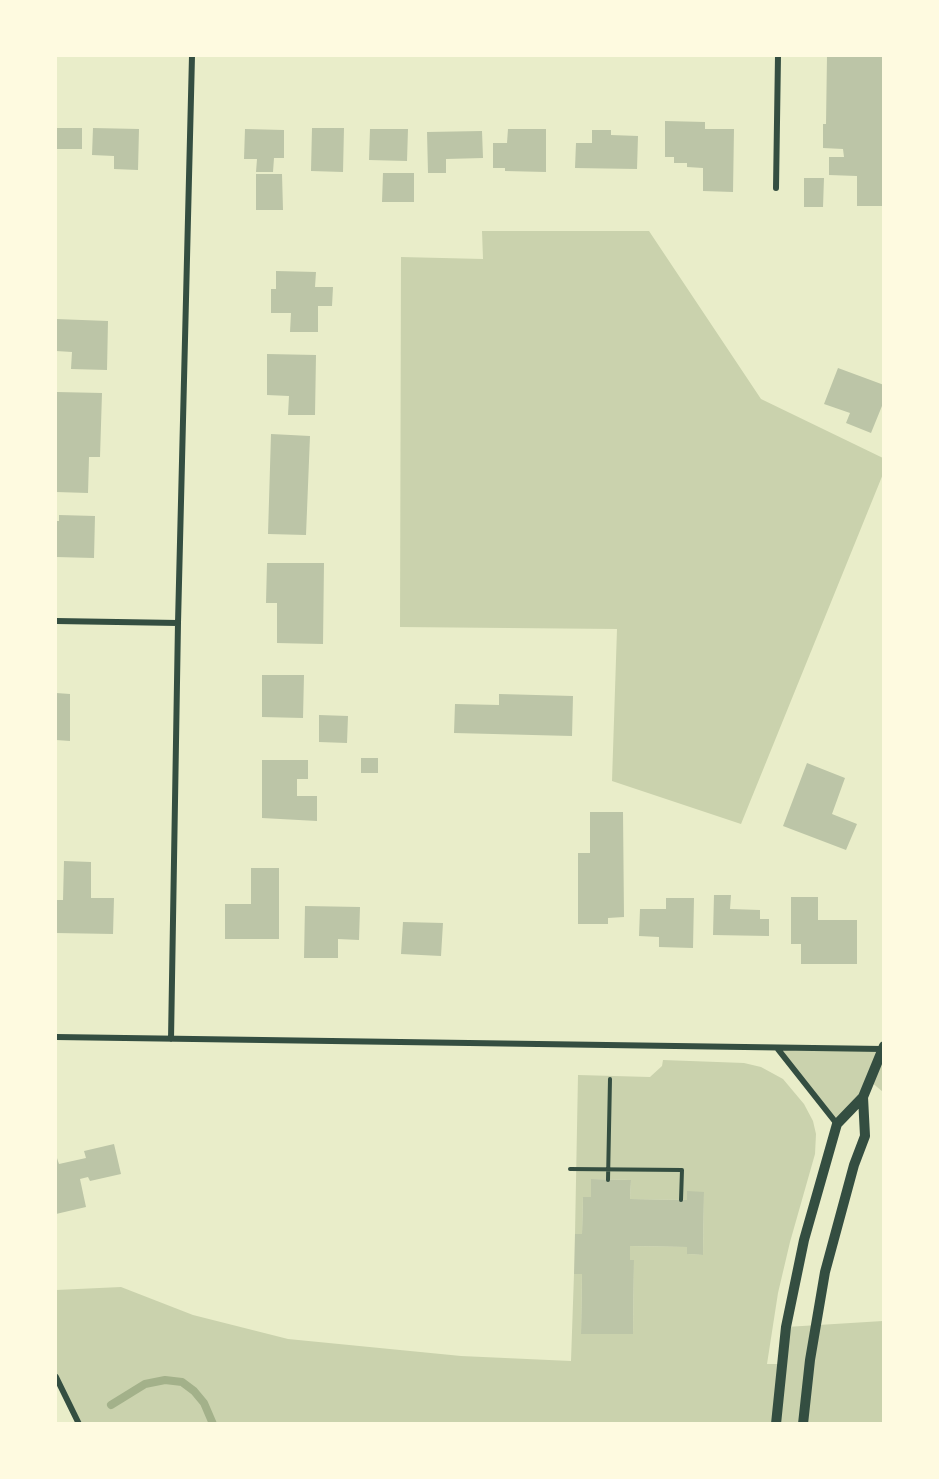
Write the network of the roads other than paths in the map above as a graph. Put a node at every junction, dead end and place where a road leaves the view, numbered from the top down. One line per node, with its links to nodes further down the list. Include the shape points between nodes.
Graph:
1 (192, 56): 5 (street)
2 (777, 56): 3 (street)
3 (776, 188)
4 (56, 621): 5 (street)
5 (178, 623): 7 (street)
6 (56, 1037): 7 (street)
7 (171, 1039): 9 (street)
8 (883, 1047): 9 (street); 10 (street)
9 (777, 1048): 11 (street)
10 (863, 1097): 11 (street); 15 (street, via 864,1136 825,1272)
11 (837, 1124): 14 (street, via 804,1240 786,1327)
12 (56, 1377): 13 (street)
13 (79, 1424)
14 (776, 1424)
15 (803, 1424)

